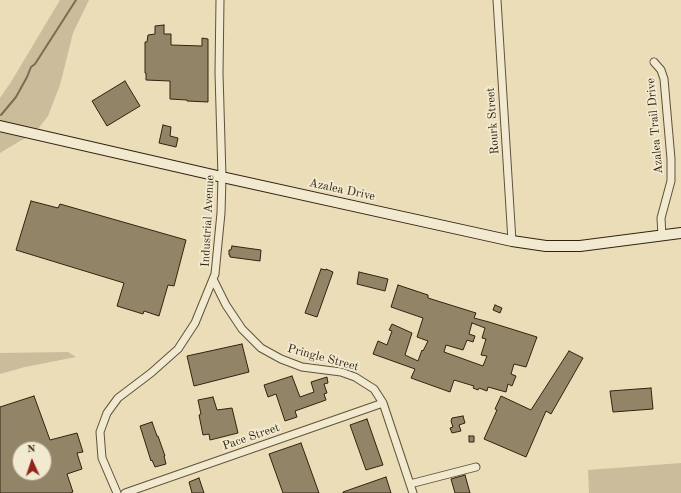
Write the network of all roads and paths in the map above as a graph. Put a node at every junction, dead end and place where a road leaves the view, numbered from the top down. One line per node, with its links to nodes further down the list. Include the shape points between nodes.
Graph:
1 (220, 0): 5 (street, Industrial Avenue)
2 (497, 0): 8 (street, Rourk Street)
3 (654, 62): 7 (street, Azalea Trail Drive, via 664,79 671,159 671,182 661,218)
4 (0, 126): 5 (street, Azalea Drive)
5 (222, 177): 8 (street, Azalea Drive); 9 (street, Industrial Avenue)
6 (681, 233): 7 (street, Azalea Drive)
7 (662, 236): 8 (street, Azalea Drive, via 580,246 546,246)
8 (512, 241)
9 (214, 280): 10 (street, Pringle Street, via 242,329 261,348 302,367 355,376 374,389); 13 (street, Industrial Avenue, via 195,323 178,349 118,398 106,413 100,432 102,458)
10 (384, 403): 12 (street, Pringle Street); 14 (street, Pace Street)
11 (476, 467): 12 (street)
12 (410, 484): 15 (street, Pringle Street)
13 (116, 493)
14 (125, 493)
15 (413, 493)

